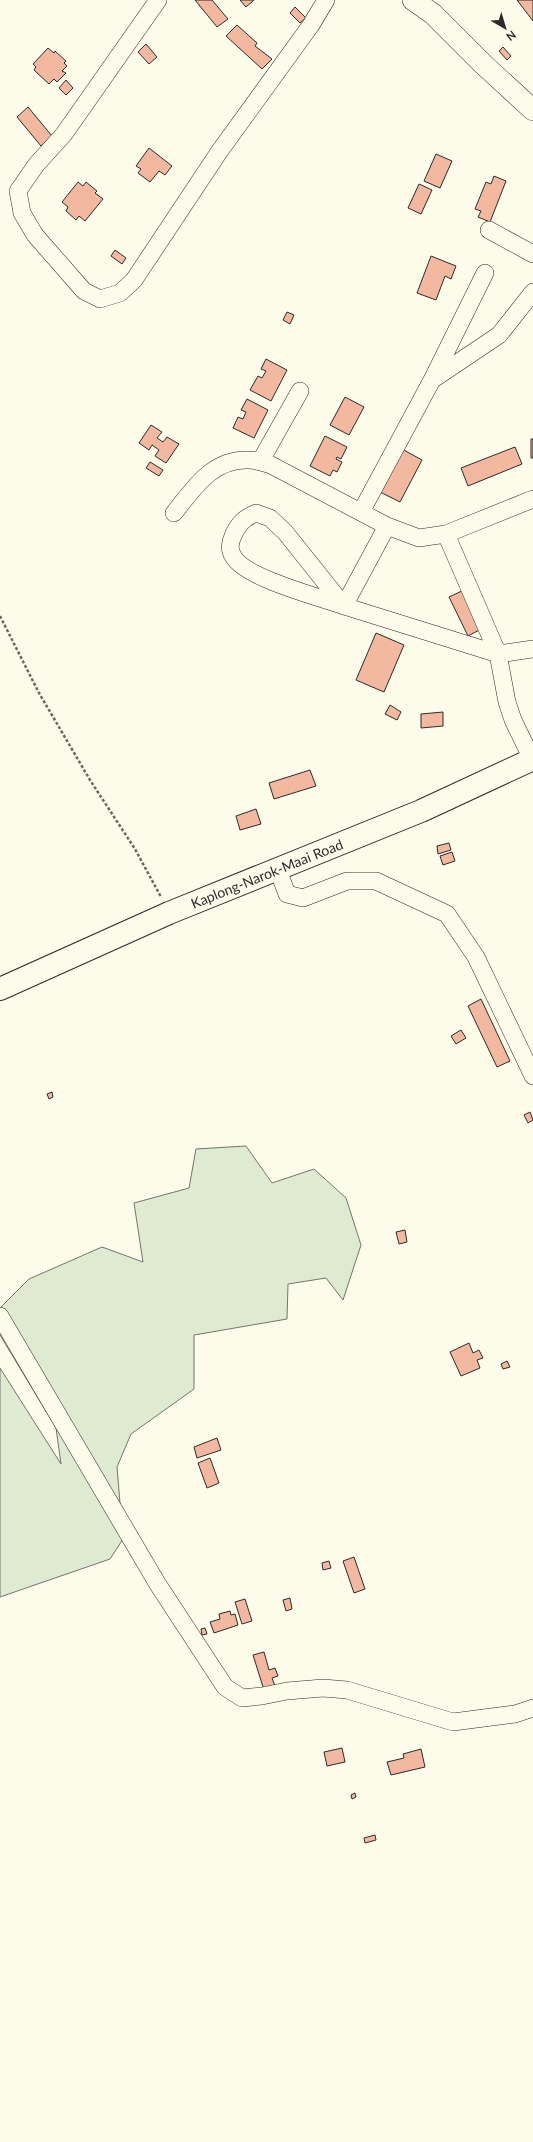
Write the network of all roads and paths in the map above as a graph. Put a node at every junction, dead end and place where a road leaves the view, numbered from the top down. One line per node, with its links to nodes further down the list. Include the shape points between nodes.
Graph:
1 (158, 0): 2 (street, via 73,121 18,191 22,213 35,235 84,291 100,299 120,293 134,280 153,254 177,212 311,25)
2 (326, 0)
3 (413, 0): 4 (main road, via 433,14)
4 (533, 110)
5 (489, 230): 6 (street)
6 (533, 254)
7 (485, 273): 9 (street)
8 (533, 292): 9 (street, via 500,335)
9 (432, 380): 13 (street)
10 (300, 391): 11 (street)
11 (260, 462): 13 (street); 14 (street, via 231,461 212,469)
12 (533, 498): 16 (street)
13 (361, 512): 15 (street)
14 (174, 513)
15 (388, 526): 16 (street, via 419,538); 17 (street)
16 (446, 534): 20 (street)
17 (344, 606): 17 (street, via 285,532 270,518 256,513 246,517 236,527 230,542 233,556 247,570); 20 (street)
18 (0, 616): 23 (path, via 39,693 90,780 135,848)
19 (533, 650): 20 (street)
20 (498, 654): 21 (street, via 513,720)
21 (533, 759): 22 (highway, Kaplong-Narok-Maai Road, via 421,811)
22 (278, 870): 23 (highway, Kaplong-Narok-Maai Road); 25 (street, via 287,894 303,898 347,881 376,881 448,914 476,957)
23 (169, 913): 24 (highway, Kaplong-Narok-Maai Road)
24 (0, 989)
25 (533, 1076)
26 (0, 1316): 27 (street, via 157,1583 225,1687 242,1698 323,1688 348,1690 453,1722 515,1714)
27 (533, 1708)

